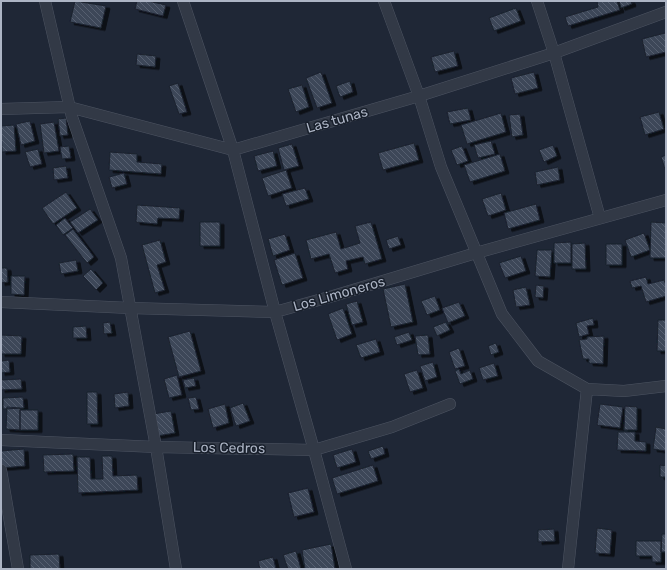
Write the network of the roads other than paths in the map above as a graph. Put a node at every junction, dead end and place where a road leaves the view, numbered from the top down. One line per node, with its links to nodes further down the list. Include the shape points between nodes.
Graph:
1 (45, 1): 8 (street)
2 (182, 1): 10 (street)
3 (384, 1): 7 (street)
4 (537, 1): 6 (street)
5 (666, 12): 6 (street, Las tunas)
6 (554, 53): 7 (street, Las tunas); 12 (street)
7 (419, 96): 10 (street, Las tunas); 13 (street, via 441,167)
8 (69, 107): 9 (street); 10 (street); 15 (street, via 121,258)
9 (1, 109)
10 (233, 150): 16 (street)
11 (666, 200): 12 (street, Los Limoneros)
12 (600, 218): 13 (street, Los Limoneros)
13 (476, 253): 16 (street, Los Limoneros); 18 (street, via 502,314 538,361)
14 (1, 302): 15 (street, Los Limoneros)
15 (130, 308): 16 (street, Los Limoneros); 21 (street)
16 (275, 312): 22 (street)
17 (666, 386): 18 (street, via 624,391)
18 (587, 389): 27 (street)
19 (450, 404): 22 (street, Los Cedros, via 392,427)
20 (1, 440): 21 (street, Los Cedros)
21 (156, 447): 22 (street, Los Cedros); 25 (street)
22 (314, 450): 26 (street)
23 (1, 470): 24 (street)
24 (18, 569)
25 (176, 569)
26 (346, 569)
27 (568, 569)

